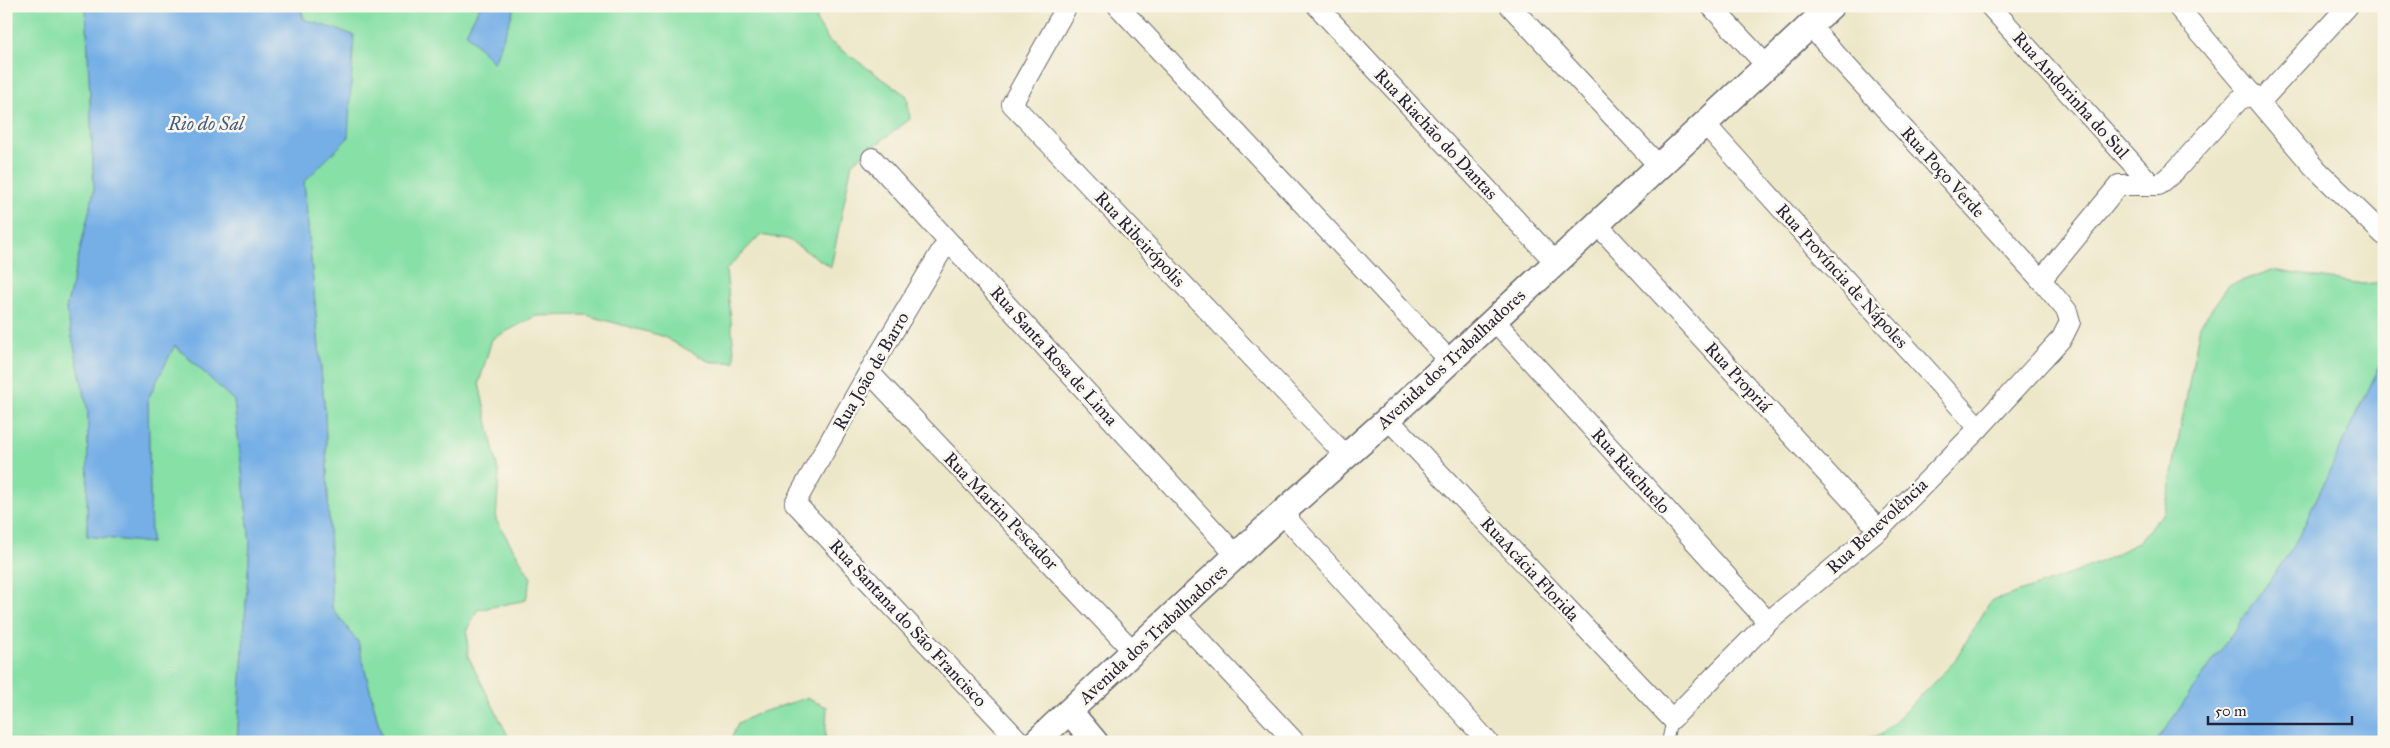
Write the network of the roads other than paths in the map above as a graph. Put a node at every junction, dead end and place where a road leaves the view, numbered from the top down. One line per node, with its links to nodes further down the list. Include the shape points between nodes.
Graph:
1 (1067, 6): 28 (street, Rua Ribeirópolis, via 1012,104)
2 (1118, 6): 24 (street)
3 (1317, 6): 20 (street, Rua Riachão do Dantas)
4 (1510, 6): 15 (street)
5 (1711, 6): 11 (street)
6 (1831, 6): 10 (street, Avenida dos Trabalhadores)
7 (1990, 6): 16 (street, Rua Andorinha do Sul)
8 (2177, 6): 12 (street)
9 (2348, 6): 12 (street)
10 (1810, 26): 11 (street, Avenida dos Trabalhadores); 21 (street, Rua Poço Verde)
11 (1766, 65): 13 (street, Avenida dos Trabalhadores)
12 (2256, 98): 16 (street, via 2239,100 2175,171 2159,185); 18 (street, via 2312,165)
13 (1705, 124): 15 (street, Avenida dos Trabalhadores); 27 (street, Rua Província de Nápoles)
14 (872, 158): 19 (street, Rua Santa Rosa de Lima)
15 (1659, 166): 17 (street, Avenida dos Trabalhadores)
16 (2152, 184): 21 (street, via 2119,185)
17 (1597, 224): 20 (street, Avenida dos Trabalhadores); 31 (street, Rua Propriá)
18 (2384, 235)
19 (954, 246): 25 (street, Rua João de Barro, via 942,250); 32 (street, Rua Santa Rosa de Lima)
20 (1555, 262): 22 (street, Avenida dos Trabalhadores)
21 (2041, 280): 23 (street, Rua Poço Verde, via 2067,311)
22 (1493, 320): 24 (street, Avenida dos Trabalhadores); 34 (street, Rua Riachuelo)
23 (2070, 322): 27 (street, Rua Benevolência, via 2067,332)
24 (1449, 360): 26 (street, Avenida dos Trabalhadores)
25 (869, 372): 29 (street, Rua João de Barro); 35 (street, Rua Martin Pescador)
26 (1388, 419): 28 (street, Avenida dos Trabalhadores); 37 (street, RuaAcácia Florida)
27 (1979, 428): 31 (street, Rua Benevolência)
28 (1345, 456): 30 (street, Avenida dos Trabalhadores)
29 (796, 504): 38 (street, Rua Santana do São Francisco)
30 (1282, 513): 32 (street, Avenida dos Trabalhadores); 42 (street)
31 (1879, 530): 34 (street, Rua Benevolência)
32 (1236, 555): 33 (street, Avenida dos Trabalhadores)
33 (1175, 614): 35 (street, Avenida dos Trabalhadores); 41 (street)
34 (1768, 622): 37 (street, Rua Benevolência)
35 (1133, 651): 36 (street, Avenida dos Trabalhadores)
36 (1070, 712): 39 (street, Avenida dos Trabalhadores); 40 (street, Avenida dos Trabalhadores)
37 (1672, 719): 43 (lane)
38 (1020, 742)
39 (1036, 742)
40 (1095, 742)
41 (1295, 742)
42 (1488, 742)
43 (1667, 742)

